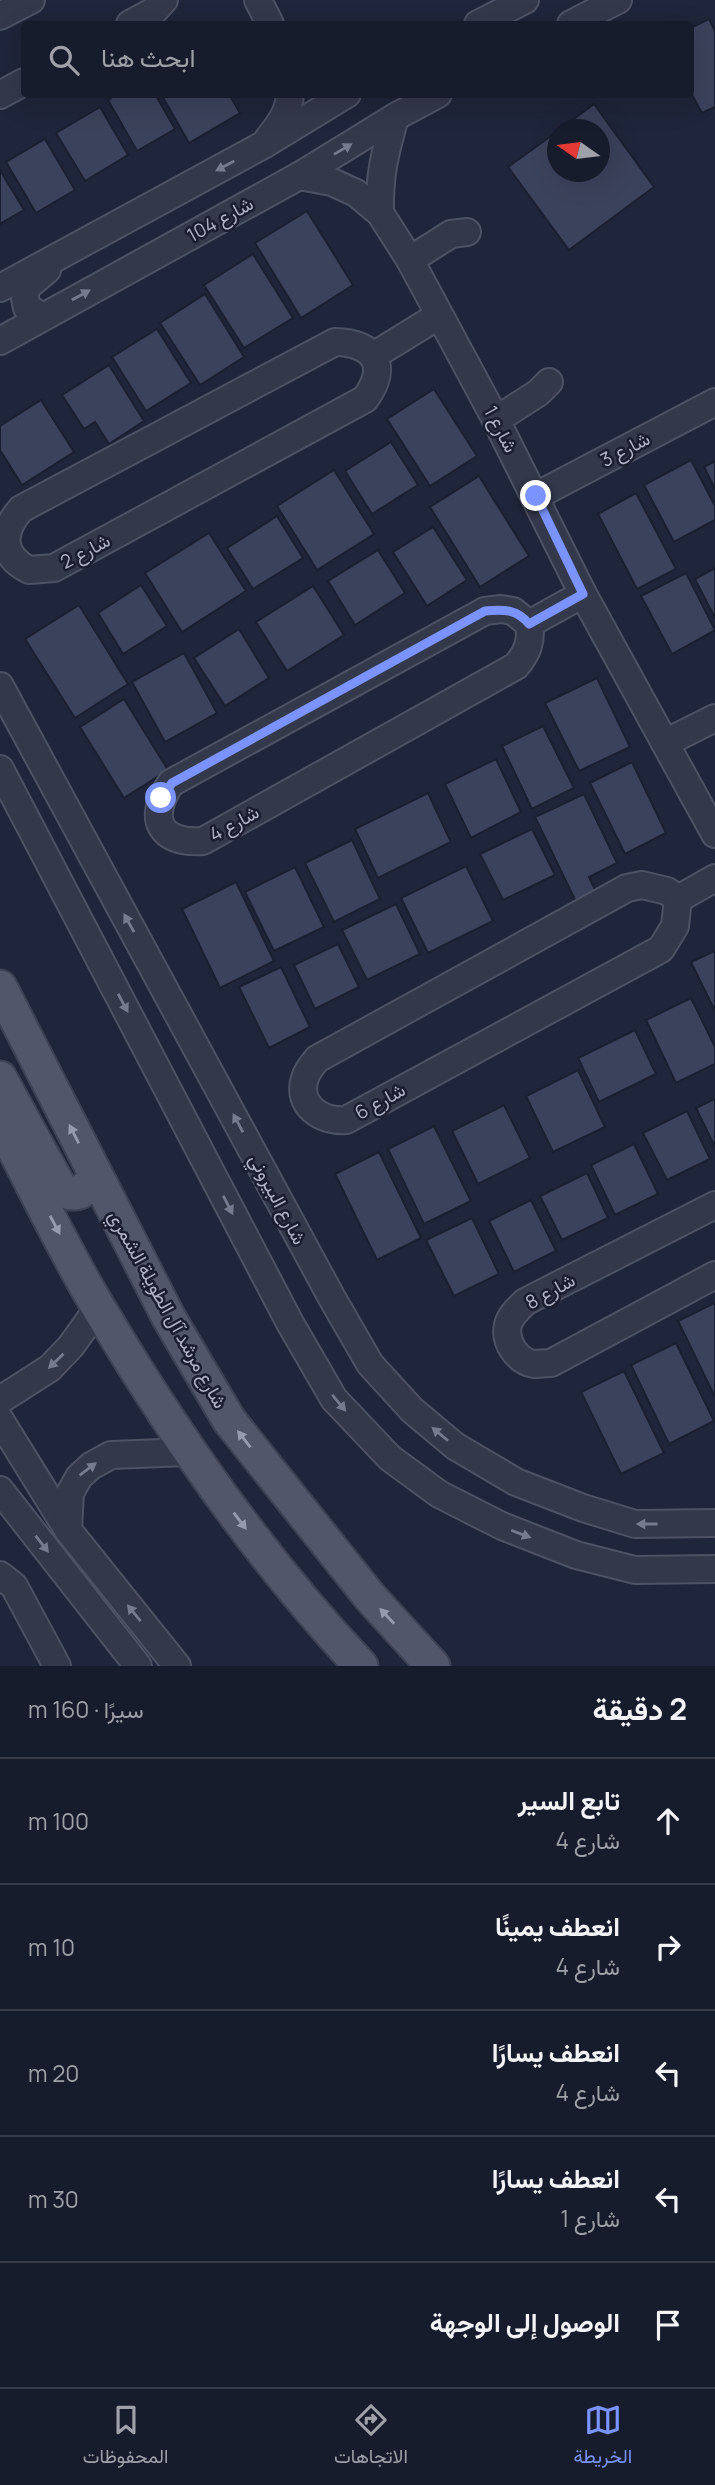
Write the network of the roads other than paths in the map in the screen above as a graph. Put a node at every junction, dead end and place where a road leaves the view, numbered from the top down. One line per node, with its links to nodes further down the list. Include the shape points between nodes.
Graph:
1 (32, 0): 6 (street)
2 (164, 0): 7 (street)
3 (258, 0): 8 (street)
4 (525, 0): 9 (street)
5 (613, 2): 10 (street)
6 (0, 16)
7 (136, 21)
8 (268, 21)
9 (484, 21)
10 (577, 21)
11 (21, 84): 12 (street)
12 (0, 96)
13 (290, 98): 17 (street, via 284,118)
14 (340, 98): 17 (street)
15 (431, 98): 16 (street, شارع 104)
16 (395, 117): 18 (street, شارع 104, one-way to 16); 19 (street, via 382,160)
17 (265, 144): 21 (street, one-way to 21)
18 (299, 176): 19 (street, شارع 1, via 332,182 356,193); 24 (street, شارع 104, one-way to 18)
19 (380, 213): 22 (street, شارع 1)
20 (467, 232): 22 (street, via 451,234)
21 (91, 238): 23 (street); 24 (street, via 29,285 24,302)
22 (410, 260): 25 (street, شارع 1)
23 (0, 288)
24 (42, 316): 26 (street, شارع 104)
25 (438, 316): 27 (street); 30 (street, شارع 1)
26 (0, 341)
27 (373, 356): 27 (street, شارع 2, via 354,342 335,342 22,509 7,531 10,556 30,570 54,568 365,399 375,386)
28 (549, 382): 30 (street)
29 (715, 402): 31 (street, شارع 3)
30 (496, 419): 31 (street, شارع 1)
31 (536, 496): 32 (street, شارع 1)
32 (583, 594): 33 (street); 36 (street, شارع 1)
33 (529, 624): 33 (street, شارع 4, via 513,611 485,611 172,783 161,798 159,824 174,838 203,841 516,666 529,646)
34 (0, 686): 38 (street, شارع البيروني)
35 (715, 718): 36 (street)
36 (665, 743): 41 (street, شارع 1)
37 (0, 769): 39 (street)
38 (57, 790): 39 (street, via 41,809); 40 (street, شارع البيروني)
39 (20, 808): 42 (street)
40 (80, 833): 42 (street, via 72,828 56,829); 56 (street, شارع البيروني, one-way to 40, via 635,1524 516,1482 454,1446 395,1392 370,1364 332,1298)
41 (715, 834)
42 (43, 851): 58 (street, one-way to 58, via 290,1324 334,1399 390,1458 439,1494 502,1526 576,1555 635,1570)
43 (715, 878): 44 (street)
44 (678, 899): 44 (street, شارع 6, via 642,885 615,894 317,1059 305,1074 306,1101 322,1117 346,1120 661,949 676,926)
45 (0, 987): 48 (main road, شارع مرشد آل الطويلة الشمري, one-way to 45)
46 (0, 1078): 48 (main road, via 60,1188 78,1194)
47 (1, 1127): 51 (main road, one-way to 51)
48 (96, 1177): 64 (main road, شارع مرشد آل الطويلة الشمري, one-way to 48, via 370,1597 229,1420 169,1318)
49 (715, 1205): 50 (street, شارع 8, via 525,1303 508,1325 512,1349 532,1364 551,1363)
50 (715, 1275)
51 (98, 1308): 52 (street, one-way to 52, via 50,1368); 54 (main road)
52 (0, 1400)
53 (0, 1420): 57 (street)
54 (188, 1452): 57 (street, one-way to 54, via 69,1493 91,1466 111,1455); 63 (main road, one-way to 63, via 327,1630)
55 (0, 1490): 61 (street, one-way to 61)
56 (715, 1523)
57 (68, 1530): 62 (street, one-way to 57)
58 (715, 1569)
59 (0, 1575): 60 (street, via 14,1586)
60 (57, 1666)
61 (138, 1666)
62 (177, 1666)
63 (361, 1666)
64 (433, 1666)

